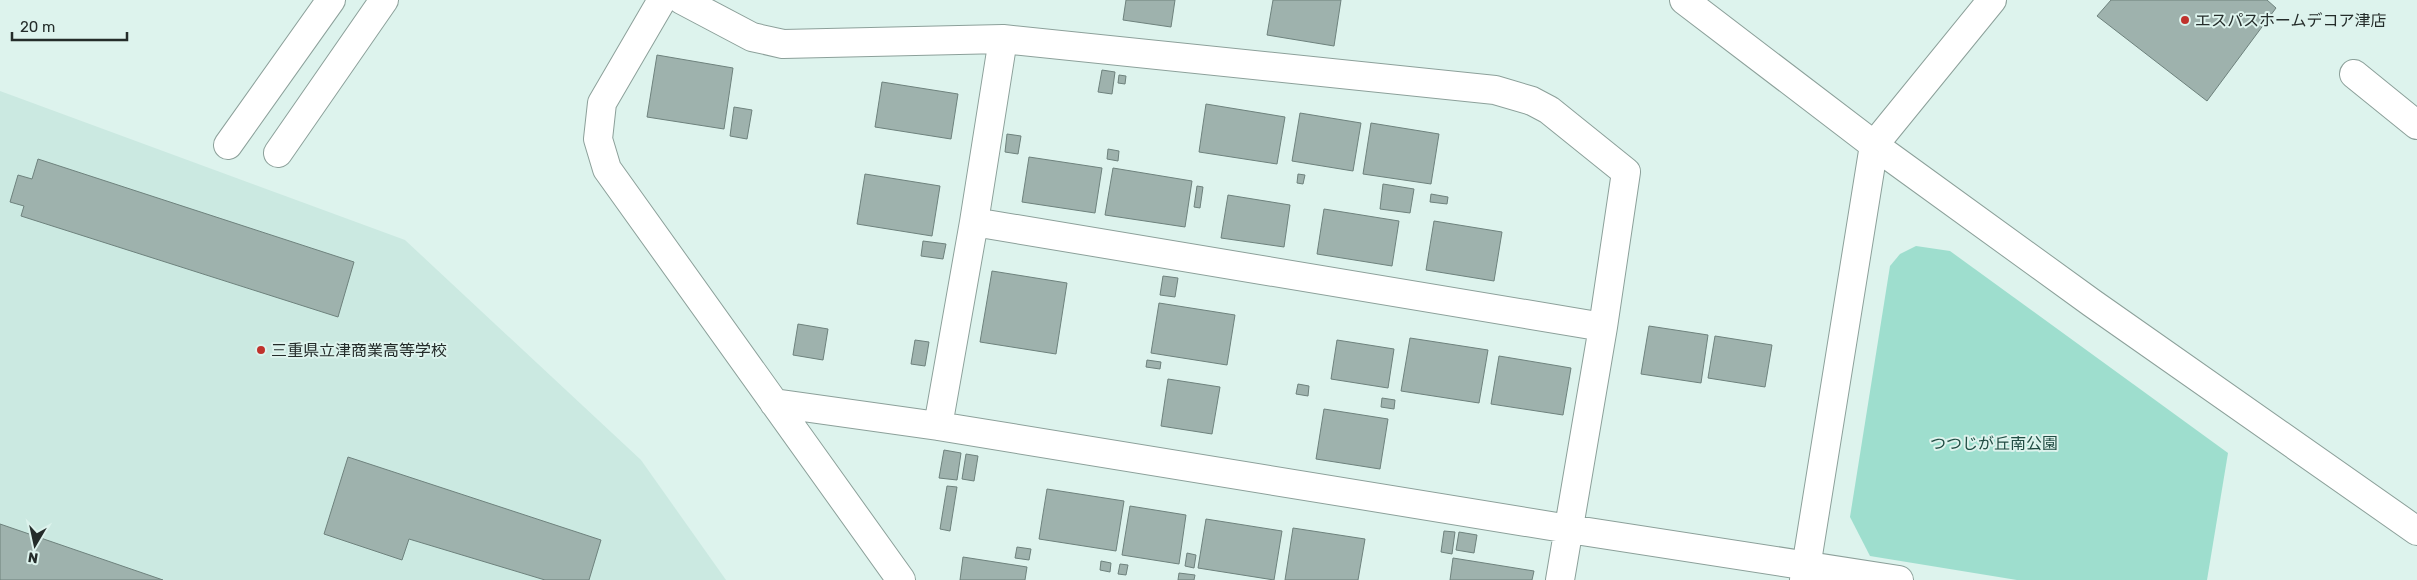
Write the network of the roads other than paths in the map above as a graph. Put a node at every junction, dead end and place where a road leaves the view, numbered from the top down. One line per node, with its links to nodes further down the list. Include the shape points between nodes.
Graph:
1 (331, 0): 10 (street)
2 (384, 0): 12 (street)
3 (662, 0): 15 (street, via 602,103 598,139 607,169)
4 (682, 0): 7 (street, via 752,37 784,44)
5 (1684, 0): 11 (street)
6 (1992, 0): 11 (street)
7 (1003, 39): 13 (street); 14 (street, via 1495,90 1532,101 1549,110 1626,172)
8 (2354, 74): 9 (street)
9 (2417, 125)
10 (228, 145)
11 (1874, 145): 18 (street, via 2100,309); 19 (street)
12 (278, 153)
13 (974, 222): 14 (street); 16 (street)
14 (1603, 327): 17 (street)
15 (774, 403): 16 (street); 20 (street)
16 (938, 426): 17 (street)
17 (1569, 529): 19 (street); 21 (street)
18 (2417, 531)
19 (1805, 572): 22 (street)
20 (901, 580)
21 (1560, 580)
22 (1898, 580)

